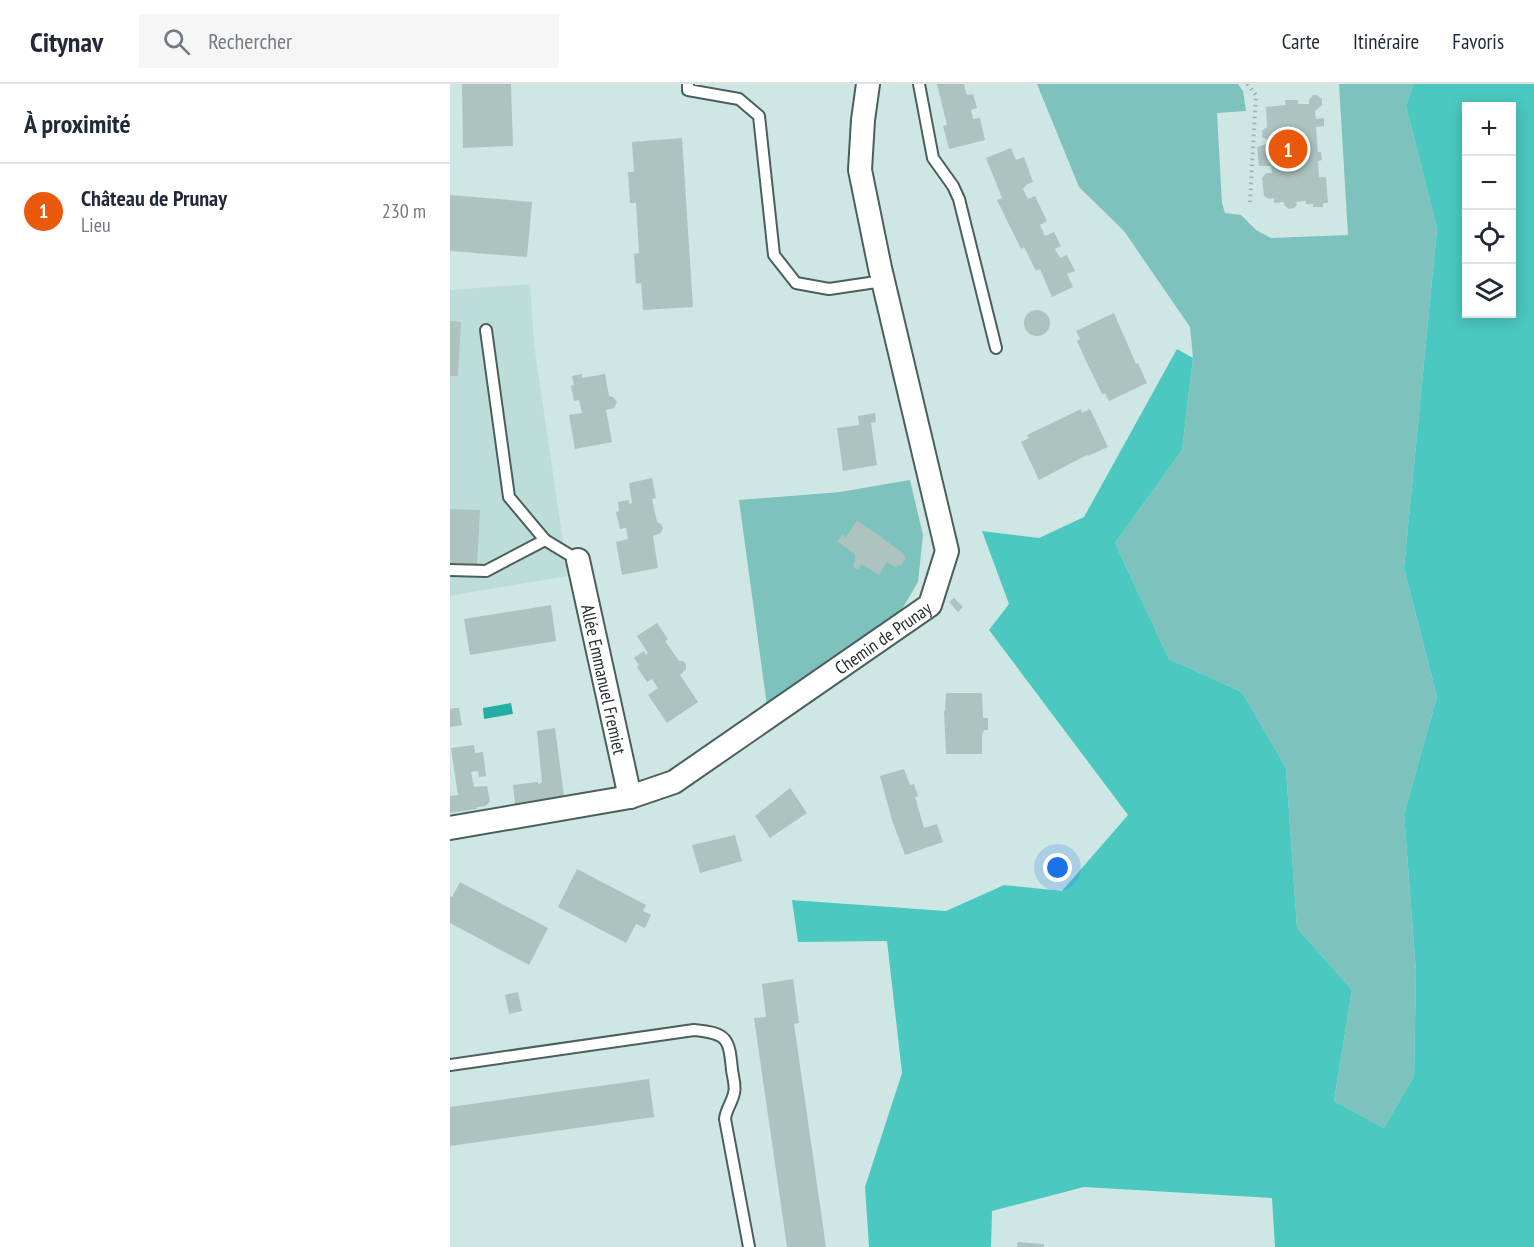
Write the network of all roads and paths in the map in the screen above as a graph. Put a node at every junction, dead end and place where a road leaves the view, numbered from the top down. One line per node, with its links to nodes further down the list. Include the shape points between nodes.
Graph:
1 (687, 84): 6 (lane, via 688,90 739,99 759,116 774,255 796,283 829,289)
2 (868, 84): 6 (street, Chemin de Prunay, via 860,170)
3 (919, 84): 8 (lane, via 933,158 959,199)
4 (1247, 84): 5 (path, via 1256,95)
5 (1250, 202)
6 (883, 281): 12 (street, Chemin de Prunay, via 947,551 930,605 674,782)
7 (486, 330): 9 (lane, via 509,497)
8 (996, 348)
9 (545, 540): 10 (lane); 11 (lane, via 486,571)
10 (578, 560): 12 (street, Allée Emmanuel Fremiet)
11 (450, 570)
12 (630, 797): 13 (street, Chemin de Prunay)
13 (450, 828)
14 (450, 1065): 15 (lane, via 694,1030 721,1036 729,1044 735,1092 725,1119)
15 (749, 1247)

